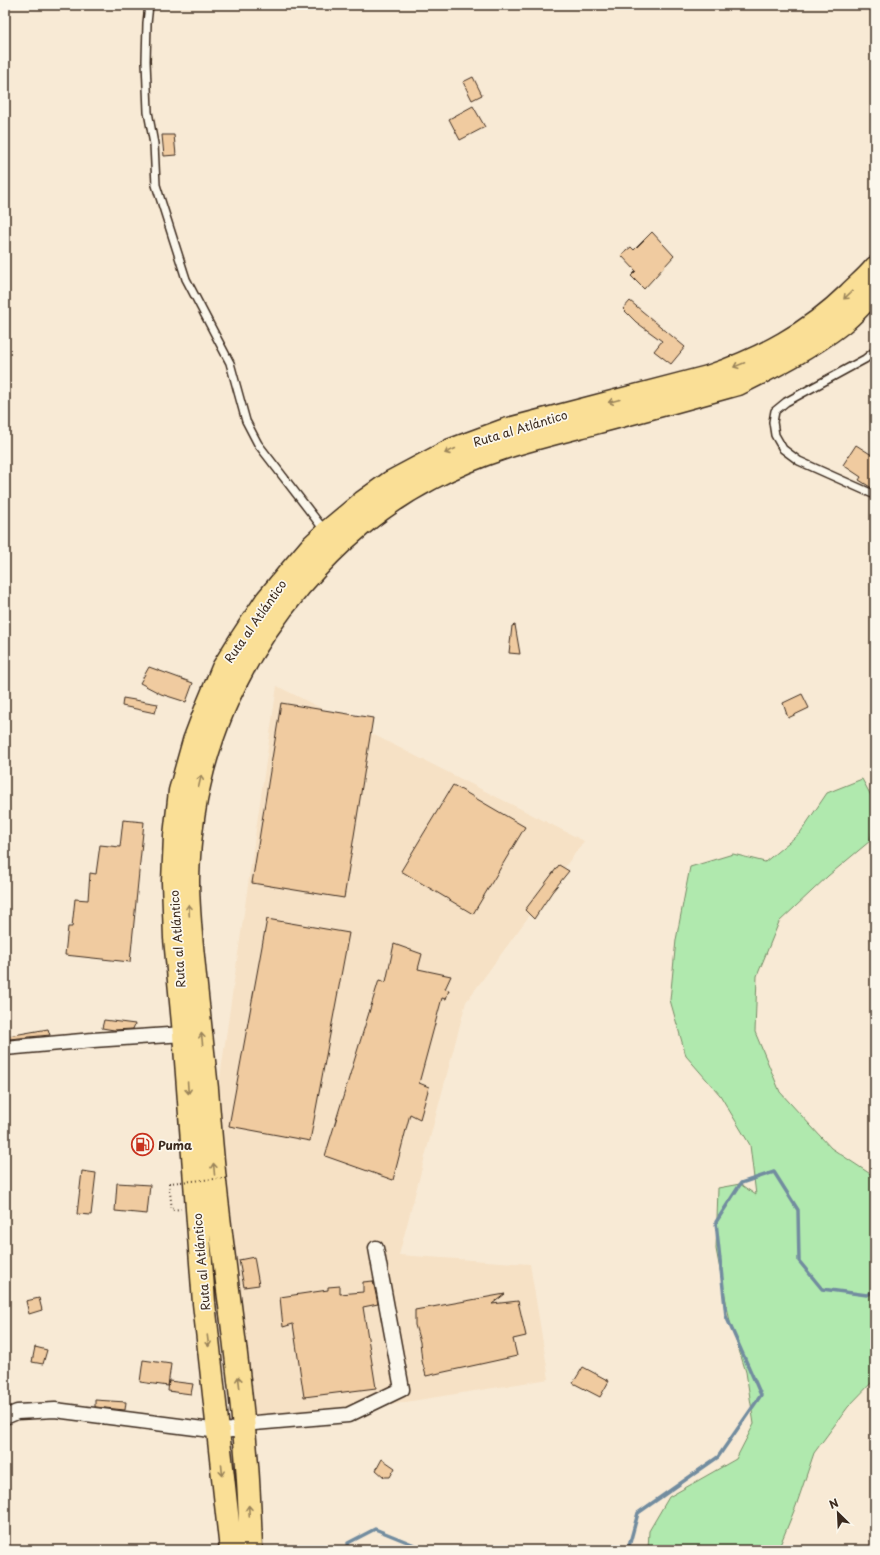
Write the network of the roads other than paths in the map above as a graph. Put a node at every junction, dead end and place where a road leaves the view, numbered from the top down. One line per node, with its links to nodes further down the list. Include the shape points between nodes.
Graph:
1 (149, 5): 6 (lane, via 146,53 148,112 154,144 156,185 186,279 230,363 246,421 258,444)
2 (875, 268): 6 (highway, Ruta al Atlántico, one-way to 6, via 835,308 769,352 708,377 479,438 392,482)
3 (875, 290): 11 (highway, Ruta al Atlántico, one-way to 3, via 191,937 188,881 197,794 208,747 234,682 255,646 280,609 344,538 375,513 430,478 510,445 738,384 805,349 843,322)
4 (875, 351): 5 (lane, via 865,360 786,402 775,412 772,422 775,435 783,449 799,461)
5 (875, 494)
6 (327, 532): 7 (highway, Ruta al Atlántico, via 311,547 266,601 223,668 194,741 180,790 173,882 175,938)
7 (184, 1034): 8 (street); 9 (highway, Ruta al Atlántico, one-way to 9)
8 (5, 1048)
9 (196, 1207): 11 (highway, via 196,1203 202,1198 209,1198 213,1203 221,1286); 14 (highway, Ruta al Atlántico, one-way to 14)
10 (376, 1248): 13 (street, via 402,1389 348,1415)
11 (231, 1317): 13 (highway, Ruta al Atlántico, one-way to 11)
12 (5, 1417): 14 (street, via 17,1412 55,1410)
13 (244, 1424): 14 (street, via 233,1430); 16 (highway, Ruta al Atlántico, one-way to 13)
14 (219, 1431): 15 (highway, Ruta al Atlántico, one-way to 15)
15 (231, 1550)
16 (251, 1550)

